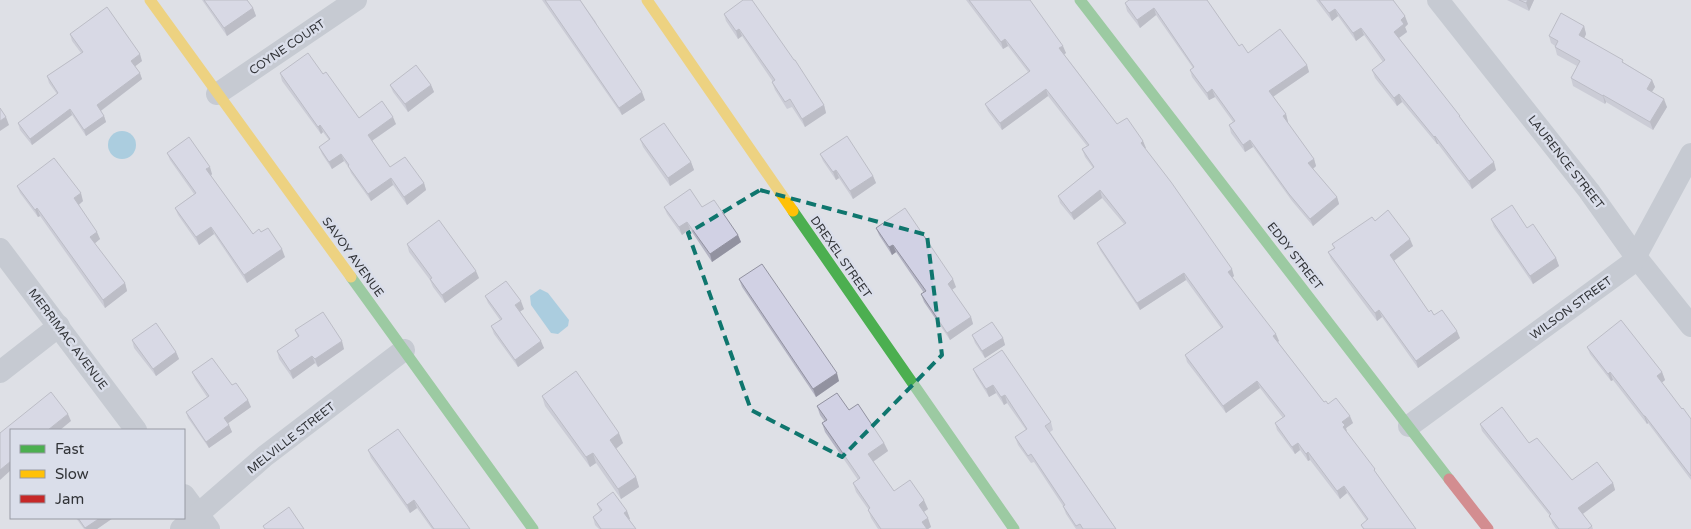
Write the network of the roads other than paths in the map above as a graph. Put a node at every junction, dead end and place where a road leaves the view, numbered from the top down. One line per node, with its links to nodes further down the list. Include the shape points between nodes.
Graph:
1 (150, 0): 6 (street, SAVOY AVENUE)
2 (356, 0): 6 (street, COYNE COURT)
3 (647, 0): 20 (street, DREXEL STREET)
4 (1080, 0): 14 (street, EDDY STREET)
5 (1438, 0): 9 (street, LAURENCE STREET, via 1589,191)
6 (217, 94): 12 (street, SAVOY AVENUE)
7 (1691, 154): 9 (street, WILSON STREET)
8 (0, 249): 10 (street, MERRIMAC AVENUE)
9 (1636, 256): 11 (street, LAURENCE STREET); 14 (street, WILSON STREET, via 1632,263)
10 (59, 326): 13 (street); 15 (street, MERRIMAC AVENUE)
11 (1691, 326)
12 (404, 350): 17 (street, MELVILLE STREET, via 265,456); 19 (street, SAVOY AVENUE)
13 (0, 372)
14 (1409, 426): 21 (street, EDDY STREET)
15 (135, 429)
16 (185, 496): 17 (street)
17 (204, 522): 18 (street, MELVILLE STREET)
18 (181, 529)
19 (533, 529)
20 (1014, 529)
21 (1488, 529)

